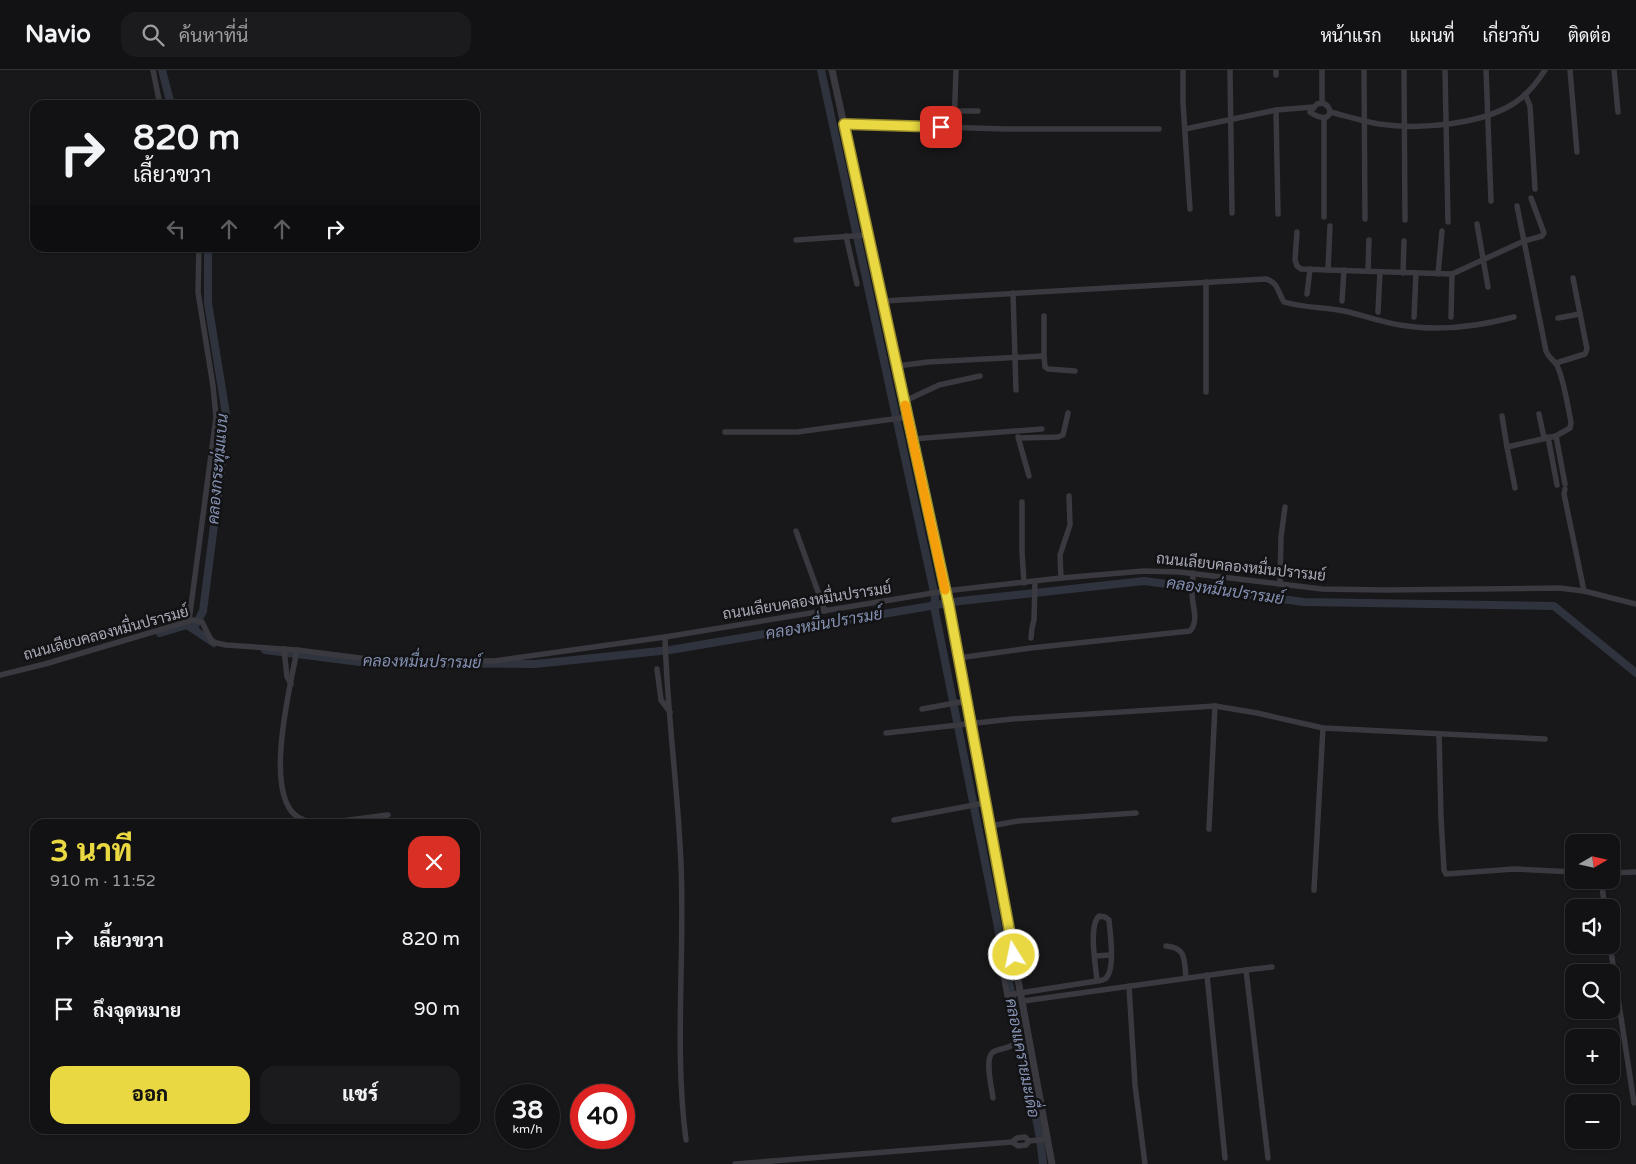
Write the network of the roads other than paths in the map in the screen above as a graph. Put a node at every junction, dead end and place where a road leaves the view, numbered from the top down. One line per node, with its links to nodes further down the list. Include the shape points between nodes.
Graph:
1 (153, 70): 15 (street)
2 (832, 70): 27 (street)
3 (956, 70): 19 (street)
4 (1183, 70): 32 (street)
5 (1230, 70): 24 (street)
6 (1322, 70): 16 (street)
7 (1364, 70): 26 (street)
8 (1404, 70): 28 (street)
9 (1445, 70): 29 (street)
10 (1486, 70): 23 (street)
11 (1545, 70): 14 (street)
12 (1570, 70): 33 (street)
13 (1614, 70): 22 (street)
14 (1525, 94): 23 (street); 34 (street, via 1530,106)
15 (159, 100)
16 (1322, 103): 17 (street); 21 (street)
17 (1314, 107): 18 (street); 25 (street, via 1310,112)
18 (1276, 110): 24 (street); 40 (street)
19 (955, 111): 20 (street); 30 (street)
20 (978, 111)
21 (1330, 112): 25 (street); 26 (street)
22 (1618, 112)
23 (1488, 115): 29 (street); 36 (street)
24 (1231, 118): 32 (street); 39 (street)
25 (1324, 119): 41 (street)
26 (1364, 121): 28 (street); 42 (street)
27 (844, 124): 30 (street); 49 (street)
28 (1404, 126): 29 (street); 43 (street)
29 (1446, 126): 44 (street)
30 (954, 128): 31 (street)
31 (1159, 129)
32 (1185, 129): 38 (street)
33 (1577, 152)
34 (1535, 189)
35 (1531, 198): 54 (street, via 1544,234)
36 (1491, 201)
37 (1517, 206): 54 (street)
38 (1190, 209)
39 (1232, 213)
40 (1278, 214)
41 (1324, 216)
42 (1365, 219)
43 (1405, 220)
44 (1448, 222)
45 (1477, 224): 56 (street)
46 (1330, 226): 58 (street)
47 (1442, 230): 64 (street)
48 (1297, 232): 57 (street, via 1297,266)
49 (868, 235): 50 (street); 72 (street)
50 (846, 236): 51 (street); 68 (street)
51 (796, 240)
52 (1369, 240): 60 (street)
53 (1404, 240): 62 (street)
54 (1524, 240): 56 (street); 83 (street, via 1546,351)
55 (200, 252): 118 (street, via 198,292 216,417)
56 (1483, 260): 65 (street); 69 (street)
57 (1310, 269): 58 (street); 71 (street)
58 (1328, 270): 59 (street)
59 (1344, 270): 60 (street); 73 (street)
60 (1368, 271): 61 (street)
61 (1380, 272): 62 (street); 74 (street)
62 (1403, 272): 63 (street)
63 (1416, 273): 64 (street); 77 (street)
64 (1438, 274): 65 (street)
65 (1452, 274): 78 (street)
66 (1573, 278): 75 (street)
67 (1206, 282): 70 (street); 79 (street, via 1272,280 1284,302 1333,309 1400,325 1456,329); 88 (street)
68 (857, 284)
69 (1488, 287)
70 (1013, 293): 72 (street); 82 (street)
71 (1307, 294)
72 (883, 301): 84 (street)
73 (1342, 301)
74 (1378, 312)
75 (1580, 314): 80 (street); 83 (street, via 1587,349 1585,354)
76 (1044, 316): 81 (street)
77 (1414, 317)
78 (1451, 317)
79 (1514, 318)
80 (1558, 318)
81 (1044, 356): 82 (street); 85 (street, via 1048,369)
82 (1014, 357): 84 (street); 87 (street)
83 (1556, 362): 97 (street, via 1571,422 1570,428)
84 (897, 366): 89 (street)
85 (1074, 371)
86 (980, 376): 89 (street, via 940,385)
87 (1016, 390)
88 (1206, 392)
89 (905, 401): 93 (street)
90 (1068, 413): 99 (street, via 1063,435)
91 (1540, 414): 100 (street)
92 (1502, 416): 101 (street)
93 (904, 417): 96 (street, via 797,432); 98 (street)
94 (1042, 429): 95 (street)
95 (1014, 431): 98 (street); 99 (street)
96 (725, 432)
97 (1556, 436): 100 (street); 103 (street)
98 (912, 438): 115 (street)
99 (1018, 438): 102 (street)
100 (1546, 438): 101 (street); 103 (street)
101 (1507, 447): 104 (street)
102 (1029, 476)
103 (1562, 486): 114 (street)
104 (1515, 488)
105 (1069, 496): 110 (street, via 1070,525 1060,555)
106 (1022, 502): 112 (street)
107 (1286, 507): 113 (street)
108 (796, 531): 117 (street)
109 (1193, 573): 110 (street, ถนนเลียบคลองหมื่นปรารมย์, via 1163,570); 113 (street, ถนนเลียบคลองหมื่นปรารมย์); 123 (street, via 1195,621 1190,631)
110 (1061, 578): 111 (street, ถนนเลียบคลองหมื่นปรารมย์)
111 (1035, 581): 112 (street, ถนนเลียบคลองหมื่นปรารมย์); 119 (street)
112 (1024, 582): 115 (street, ถนนเลียบคลองหมื่นปรารมย์)
113 (1280, 584): 114 (street, ถนนเลียบคลองหมื่นปรารมย์, via 1322,589 1549,588)
114 (1584, 591): 116 (street, ถนนเลียบคลองหมื่นปรารมย์)
115 (942, 592): 117 (street, ถนนเลียบคลองหมื่นปรารมย์); 123 (street, via 948,603)
116 (1636, 604)
117 (825, 611): 120 (street, ถนนเลียบคลองหมื่นปรารมย์)
118 (195, 621): 121 (street, ถนนเลียบคลองหมื่นปรารมย์, via 204,624 215,643); 125 (street, ถนนเลียบคลองหมื่นปรารมย์)
119 (1031, 638)
120 (665, 643): 122 (street, ถนนเลียบคลองหมื่นปรารมย์, via 494,661 368,659); 130 (street)
121 (285, 651): 122 (street, ถนนเลียบคลองหมื่นปรารมย์); 126 (street, via 287,677)
122 (297, 652): 126 (street)
123 (958, 658): 127 (street)
124 (657, 670): 130 (street, via 661,700)
125 (0, 675)
126 (291, 684): 139 (street, via 283,726 280,772 288,808)
127 (960, 702): 129 (street); 131 (street)
128 (1216, 706): 131 (street); 132 (street); 143 (street)
129 (922, 709)
130 (670, 712): 164 (street, via 681,864 680,1094)
131 (971, 723): 133 (street); 136 (street)
132 (1323, 728): 134 (street); 147 (street)
133 (886, 733)
134 (1439, 734): 135 (street); 144 (street, via 1446,874 1514,869)
135 (1545, 739)
136 (982, 804): 141 (street); 142 (street)
137 (1136, 813): 142 (street)
138 (388, 815): 140 (street)
139 (302, 819)
140 (345, 819)
141 (894, 820)
142 (990, 826): 159 (street)
143 (1209, 829)
144 (1565, 872)
145 (1636, 872): 146 (street)
146 (1620, 873)
147 (1314, 890)
148 (1166, 946): 156 (street, via 1180,949)
149 (1611, 954): 163 (street)
150 (999, 955): 160 (street)
151 (1111, 955): 152 (street); 152 (street, via 1110,920 1099,916 1093,933); 157 (street, via 1110,972 1105,979)
152 (1095, 956): 157 (street)
153 (1272, 967): 154 (street)
154 (1246, 970): 155 (street); 167 (street)
155 (1207, 975): 156 (street); 166 (street)
156 (1186, 978): 158 (street)
157 (1097, 981): 159 (street)
158 (1130, 986): 161 (street); 170 (street, via 1135,1085)
159 (1017, 993): 160 (street); 161 (street)
160 (1007, 995): 162 (street, via 1015,1043 990,1056)
161 (1023, 1002): 165 (street)
162 (993, 1098)
163 (1634, 1103)
164 (686, 1140)
165 (1044, 1140): 168 (street, via 1029,1141 1025,1137 1012,1142); 169 (street)
166 (1225, 1158)
167 (1268, 1158)
168 (735, 1164)
169 (1052, 1164)
170 (1145, 1164)

